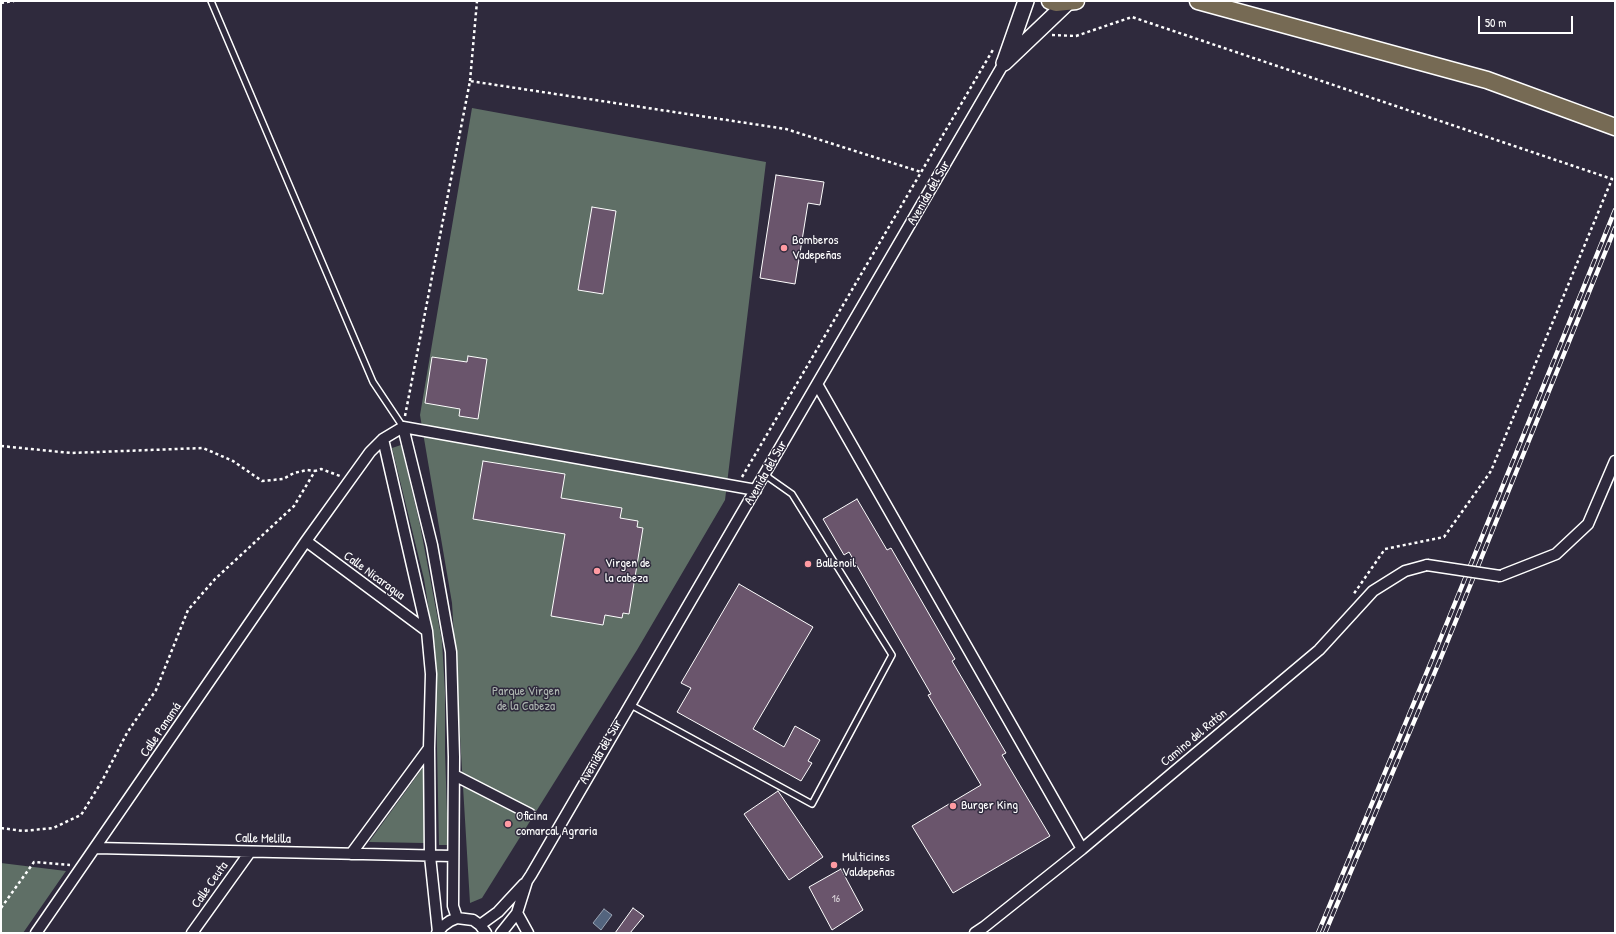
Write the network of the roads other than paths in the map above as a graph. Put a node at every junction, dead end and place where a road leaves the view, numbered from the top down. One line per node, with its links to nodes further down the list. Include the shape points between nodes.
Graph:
1 (211, 1): 9 (lane, via 373,382)
2 (1026, 1): 6 (main road, Avenida del Sur)
3 (1050, 1): 5 (main road)
4 (1198, 1): 7 (main road, via 1488,80)
5 (1071, 2): 6 (main road, Avenida del Sur)
6 (1004, 63): 8 (street, Avenida del Sur)
7 (1610, 126)
8 (817, 384): 12 (street, Avenida del Sur); 21 (street)
9 (403, 427): 10 (street, Calle Panamá); 13 (street); 18 (street, via 432,545 451,652)
10 (383, 439): 14 (street, Calle Panamá, via 370,452); 15 (street)
11 (1615, 461): 21 (street, Camino del Ratón, bridge, via 1588,524 1556,554 1500,576 1427,565 1405,571 1373,591 1319,650)
12 (764, 475): 13 (street, Avenida del Sur); 16 (lane, via 792,494 892,654 812,804)
13 (756, 490): 16 (street, Avenida del Sur)
14 (306, 542): 15 (street, Calle Nicaragua); 20 (street, Calle Panamá)
15 (428, 631): 17 (street, via 432,674)
16 (629, 704): 26 (street, Avenida del Sur)
17 (428, 748): 23 (street); 24 (street)
18 (454, 775): 19 (street); 25 (street)
19 (530, 814)
20 (96, 848): 22 (street, Calle Melilla); 30 (street, Calle Panamá)
21 (1082, 849): 35 (street, Camino del Ratón)
22 (250, 852): 23 (street, Calle Melilla); 31 (street, Calle Ceuta)
23 (351, 854): 24 (street, Calle Melilla)
24 (430, 856): 25 (street, Calle Melilla); 32 (street)
25 (452, 856): 28 (street, via 453,906)
26 (527, 881): 27 (street, Avenida del Sur); 29 (street, Avenida del Sur)
27 (517, 913): 33 (street, Avenida del Sur); 34 (street)
28 (457, 918): 29 (street, via 473,920); 32 (street, via 446,923)
29 (483, 929)
30 (36, 933)
31 (192, 933)
32 (438, 933)
33 (500, 933)
34 (528, 933)
35 (975, 933)

